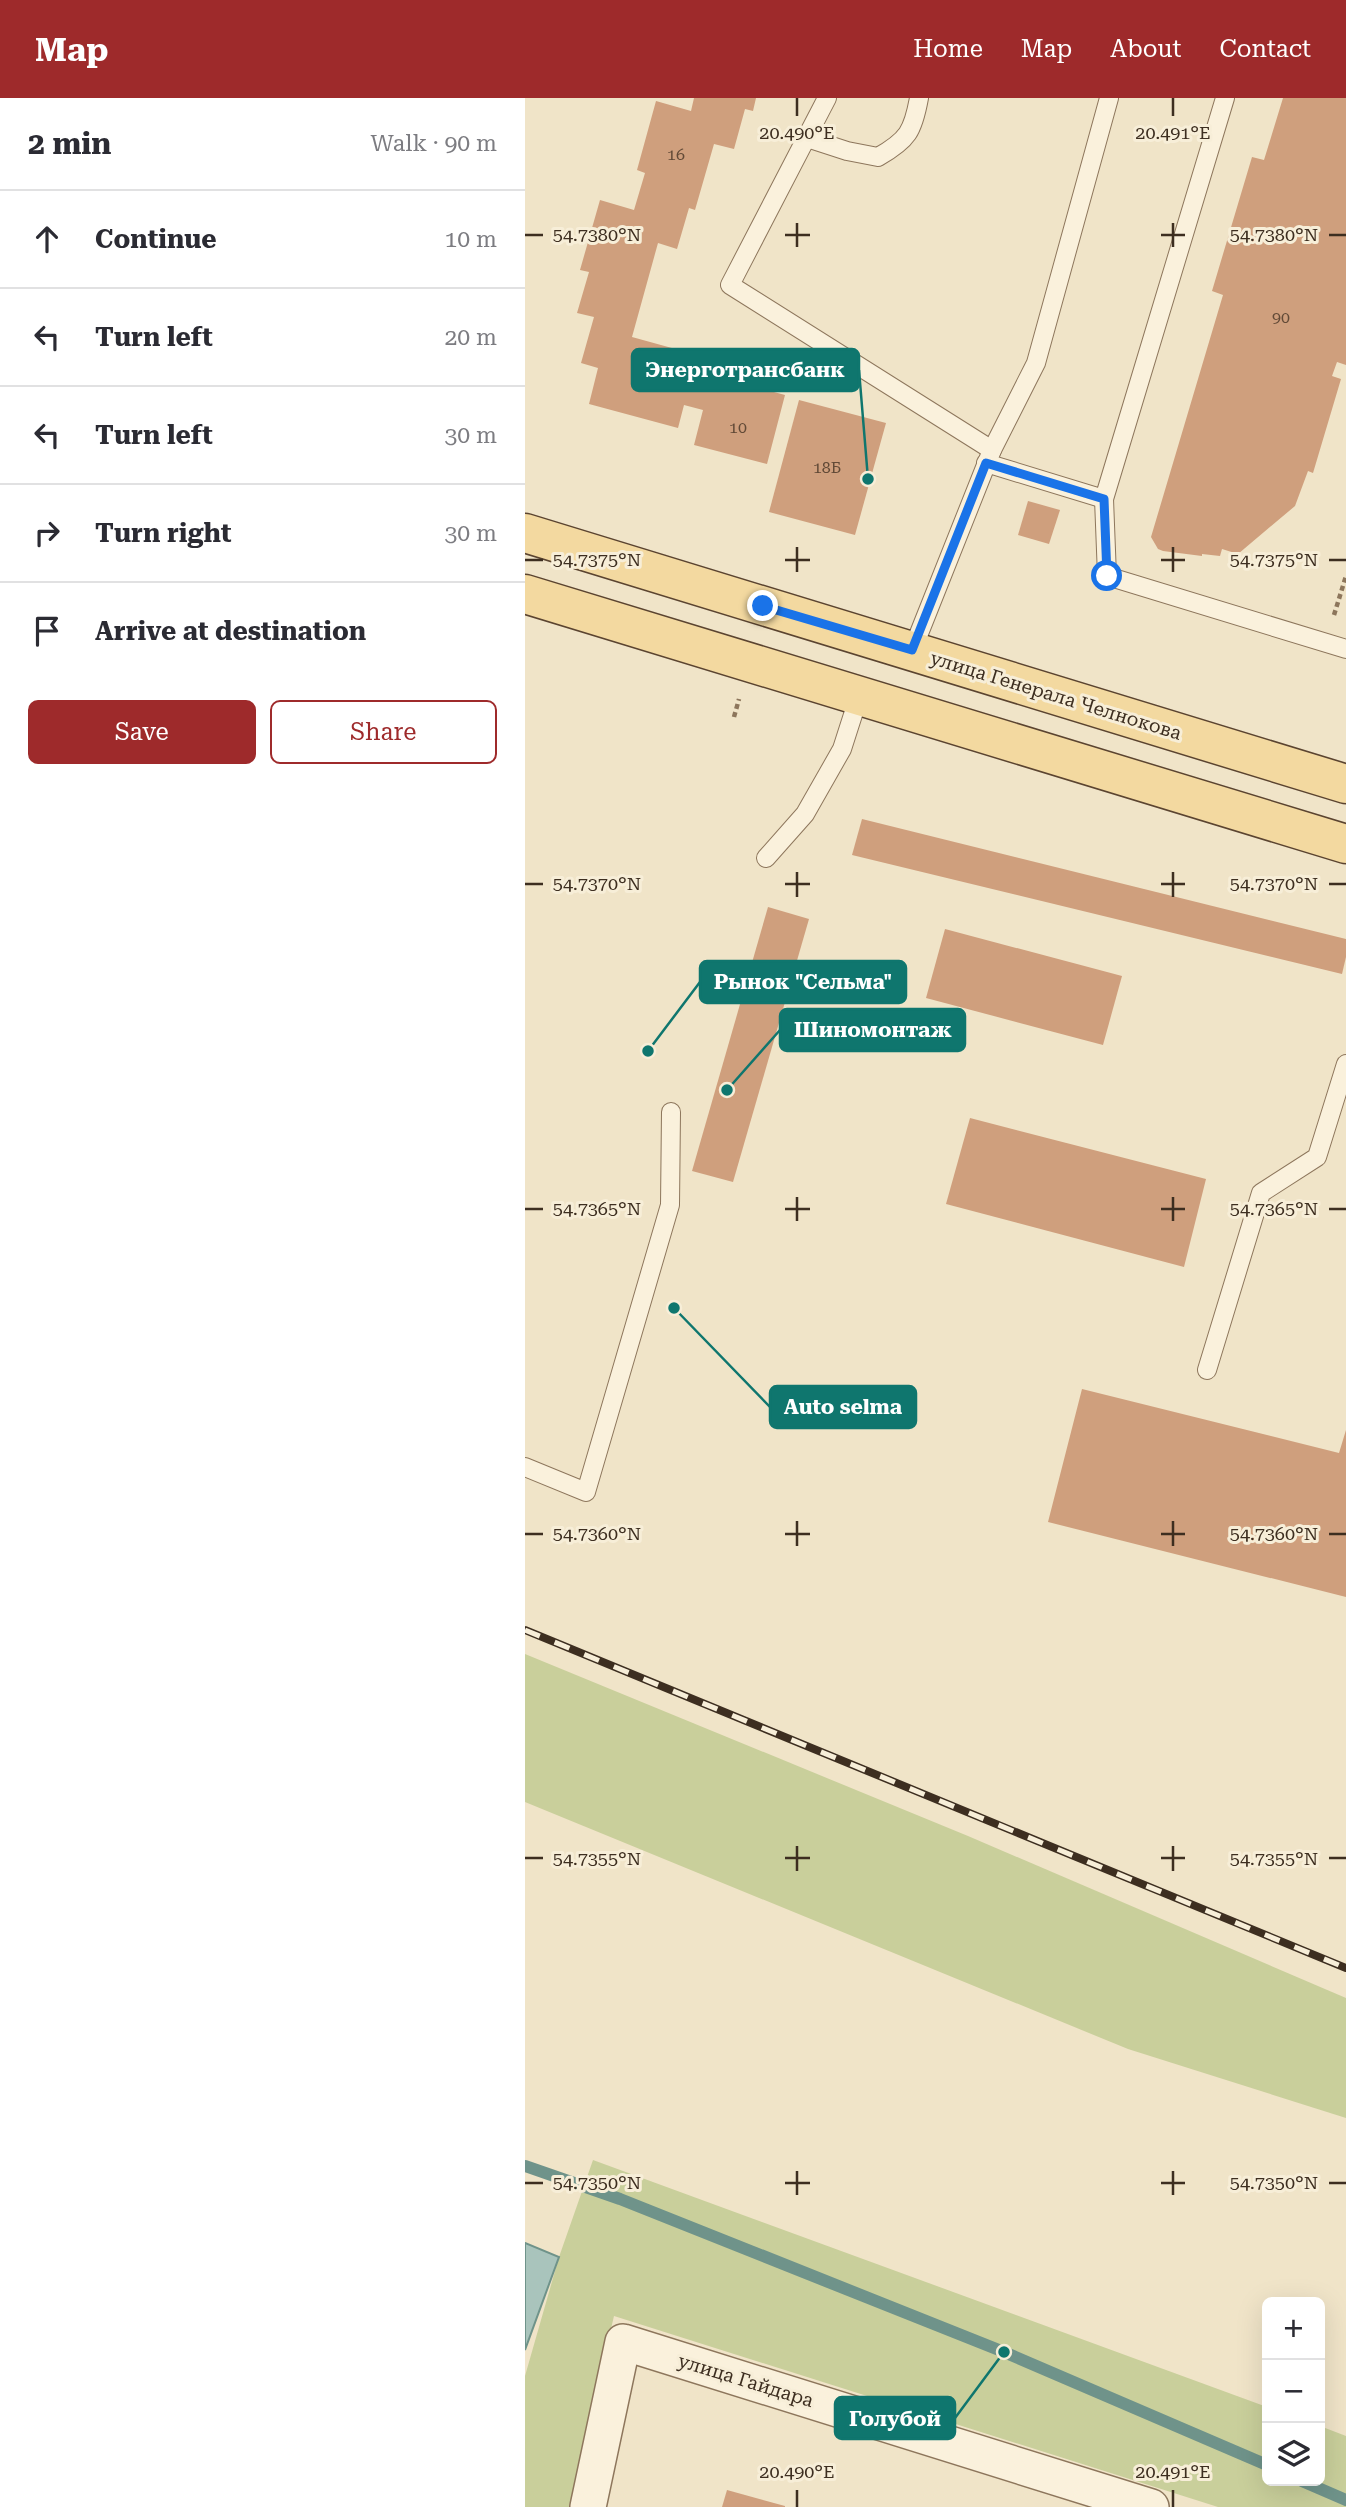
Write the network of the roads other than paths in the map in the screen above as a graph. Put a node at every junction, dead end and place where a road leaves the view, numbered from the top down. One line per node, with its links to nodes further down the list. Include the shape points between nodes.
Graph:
1 (827, 98): 5 (lane)
2 (919, 98): 5 (lane, via 914,124 898,145 878,157)
3 (1109, 98): 6 (lane, via 1035,363)
4 (1225, 98): 7 (lane)
5 (807, 138): 6 (lane, via 730,285)
6 (989, 457): 7 (lane); 11 (lane)
7 (1104, 499): 10 (lane, via 1107,576)
8 (525, 533): 11 (main road, улица Генерала Челнокова)
9 (525, 594): 12 (main road)
10 (1346, 649)
11 (912, 650): 13 (main road, улица Генерала Челнокова)
12 (859, 696): 14 (main road); 15 (lane, via 842,749 805,814)
13 (1346, 784)
14 (1346, 844)
15 (766, 858)
16 (1346, 1064): 18 (lane, via 1317,1157 1261,1194)
17 (671, 1112): 19 (lane, via 670,1205 586,1492)
18 (1207, 1370)
19 (525, 1467)
20 (587, 2507): 21 (street, улица Гайдара, via 623,2342)
21 (1151, 2507)

